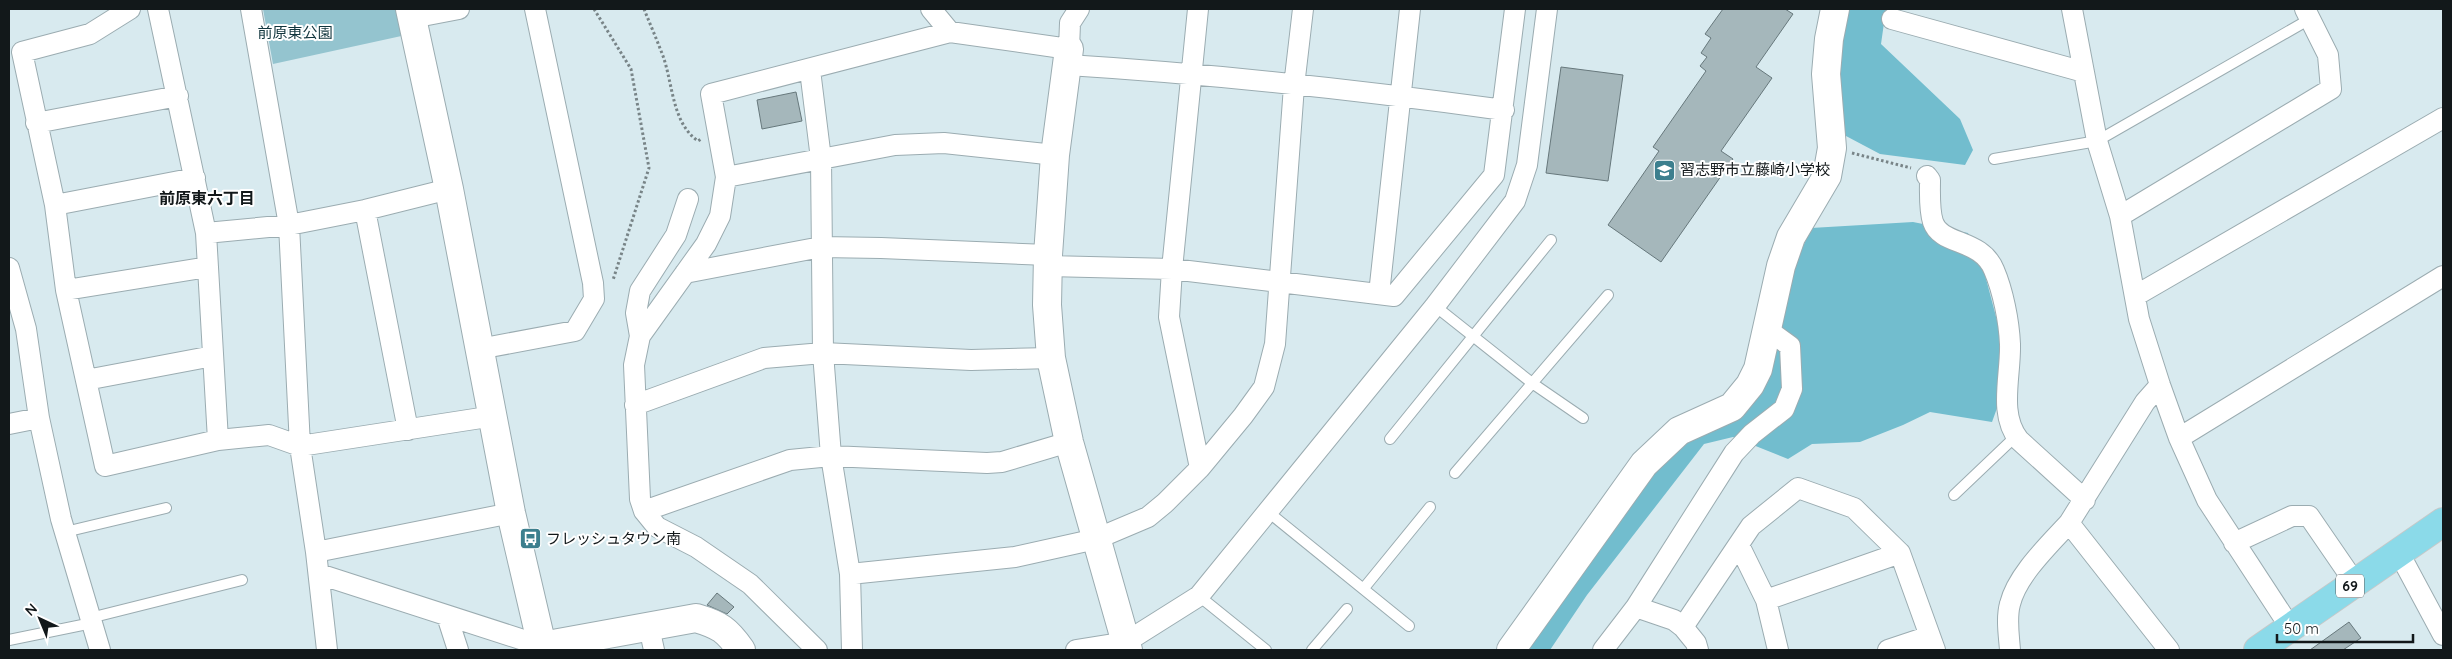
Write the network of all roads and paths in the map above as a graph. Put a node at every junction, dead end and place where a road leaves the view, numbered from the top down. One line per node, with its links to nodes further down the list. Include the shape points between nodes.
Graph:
1 (130, 9): 30 (street, via 90,34 22,52)
2 (158, 9): 26 (street)
3 (250, 9): 45 (street)
4 (459, 9): 17 (street)
5 (535, 9): 60 (street)
6 (594, 9): 60 (path, via 631,69 649,168 611,285)
7 (644, 9): 31 (path)
8 (931, 9): 20 (street)
9 (1079, 9): 21 (street, via 1070,22)
10 (1198, 9): 24 (street)
11 (1303, 9): 25 (street)
12 (1410, 9): 27 (street)
13 (1515, 9): 28 (street)
14 (1547, 9): 61 (street, via 1527,165 1515,201)
15 (1835, 9): 33 (street, via 1826,74)
16 (2072, 9): 23 (street)
17 (411, 13): 40 (street)
18 (2307, 14): 32 (lane); 44 (street, via 2328,55 2331,89)
19 (1892, 19): 23 (street)
20 (950, 32): 21 (street); 22 (street)
21 (1068, 57): 24 (street); 34 (street)
22 (810, 70): 35 (street); 38 (street, via 712,94)
23 (2084, 72): 32 (street)
24 (1190, 74): 25 (street); 52 (street)
25 (1294, 86): 27 (street); 55 (street)
26 (178, 96): 30 (street); 39 (street)
27 (1401, 96): 28 (street); 57 (street)
28 (1504, 110): 57 (street, via 1494,175 1394,296)
29 (2443, 118): 59 (street)
30 (36, 123): 42 (street)
31 (688, 134)
32 (2097, 141): 36 (lane); 44 (street)
33 (1832, 148): 37 (path, via 1921,171); 62 (street, via 1827,176 1791,236 1781,266)
34 (1055, 155): 35 (street, via 944,142 895,145); 49 (street)
35 (821, 159): 38 (street); 48 (street)
36 (1994, 159)
37 (1927, 176): 78 (street, via 1935,227 1946,236 1981,251 1994,270 2010,343 2007,414)
38 (726, 177): 53 (street, via 720,216 706,244)
39 (194, 178): 42 (street); 46 (street)
40 (449, 189): 43 (street); 65 (street)
41 (688, 199): 63 (street, via 676,235 640,291 636,313)
42 (55, 205): 56 (street)
43 (365, 210): 45 (street); 77 (street)
44 (2120, 216): 59 (street)
45 (289, 225): 46 (street); 83 (street)
46 (206, 232): 50 (street)
47 (1551, 240): 64 (lane)
48 (820, 248): 49 (street, via 881,248); 53 (street); 66 (street)
49 (1048, 261): 52 (street); 68 (street, via 1046,305)
50 (208, 267): 56 (street); 67 (street)
51 (9, 268): 74 (street, via 26,329)
52 (1172, 269): 55 (street); 85 (street, via 1169,317)
53 (685, 273): 63 (street)
54 (2443, 276): 79 (street)
55 (1281, 280): 57 (street); 85 (street, via 1275,344 1264,387)
56 (66, 290): 69 (street)
57 (1379, 294)
58 (1608, 295): 70 (lane)
59 (2135, 296): 71 (street)
60 (594, 299): 65 (street, via 575,330)
61 (1435, 306): 64 (lane); 92 (street)
62 (1768, 330): 110 (street, via 1790,346 1792,389 1784,409 1734,453); 132 (street, via 1758,369 1750,385 1732,407 1679,431 1644,464)
63 (640, 336): 72 (street, via 634,365)
64 (1474, 338): 70 (lane); 80 (lane)
65 (479, 350): 73 (street)
66 (823, 353): 68 (street, via 971,360); 72 (street, via 764,358); 84 (street)
67 (213, 356): 69 (street); 81 (street)
68 (1051, 358): 82 (street)
69 (86, 380): 81 (street, via 105,466)
70 (1532, 383): 75 (lane); 86 (lane)
71 (2160, 385): 79 (street); 88 (street, via 2145,402)
72 (635, 405): 91 (street, via 640,499)
73 (494, 416): 77 (street); 93 (street)
74 (39, 418): 76 (street); 96 (street)
75 (1583, 418)
76 (9, 424)
77 (408, 430): 83 (street)
78 (2016, 436): 87 (lane); 88 (street)
79 (2179, 438): 98 (street, via 2207,500)
80 (1390, 439)
81 (218, 440): 83 (street, via 269,435)
82 (1069, 442): 84 (street, via 1002,462 987,463); 97 (street)
83 (300, 446): 100 (street)
84 (831, 456): 91 (street, via 790,460); 104 (street)
85 (1200, 468): 97 (street, via 1148,517)
86 (1455, 473)
87 (1954, 495)
88 (2085, 500): 95 (street)
89 (1430, 507): 107 (lane)
90 (166, 508): 96 (lane)
91 (644, 511): 127 (street, via 657,527 696,547 750,584)
92 (1267, 512): 107 (lane); 108 (street)
93 (511, 513): 100 (street); 122 (street)
94 (2443, 522): 102 (main road, 69)
95 (2069, 523): 137 (street, via 2025,573 2010,603); 138 (street)
96 (65, 532): 113 (street)
97 (1096, 539): 104 (street, via 1015,557); 121 (street)
98 (2234, 543): 106 (street, via 2292,516 2309,516); 116 (street)
99 (1740, 545): 101 (street, via 1752,526 1798,488 1854,508); 109 (street); 115 (street)
100 (316, 552): 103 (street)
101 (1900, 553): 109 (street); 120 (street)
102 (2399, 553): 106 (main road, 69); 117 (street)
103 (319, 574): 112 (street); 124 (street)
104 (850, 574): 128 (street)
105 (242, 580): 113 (lane)
106 (2355, 582): 116 (main road, 69)
107 (1364, 588): 114 (lane)
108 (1199, 596): 121 (street); 130 (lane)
109 (1766, 600): 135 (street)
110 (1636, 607): 115 (street, via 1674,620); 133 (street)
111 (1347, 609): 131 (lane)
112 (447, 616): 122 (street); 125 (street)
113 (91, 621): 119 (lane); 123 (street)
114 (1409, 626)
115 (1683, 627): 134 (street)
116 (2290, 627): 139 (main road, 69)
117 (2443, 635)
118 (652, 639): 122 (street); 126 (street, via 696,618 716,623 729,633)
119 (9, 640)
120 (1933, 643): 136 (street)
121 (1120, 647): 129 (street)
122 (542, 648)
123 (100, 650)
124 (327, 650)
125 (458, 650)
126 (741, 650)
127 (818, 650)
128 (852, 650)
129 (1076, 650)
130 (1266, 650)
131 (1312, 650)
132 (1511, 650)
133 (1603, 650)
134 (1698, 650)
135 (1778, 650)
136 (1888, 650)
137 (2010, 650)
138 (2169, 650)
139 (2258, 650)

